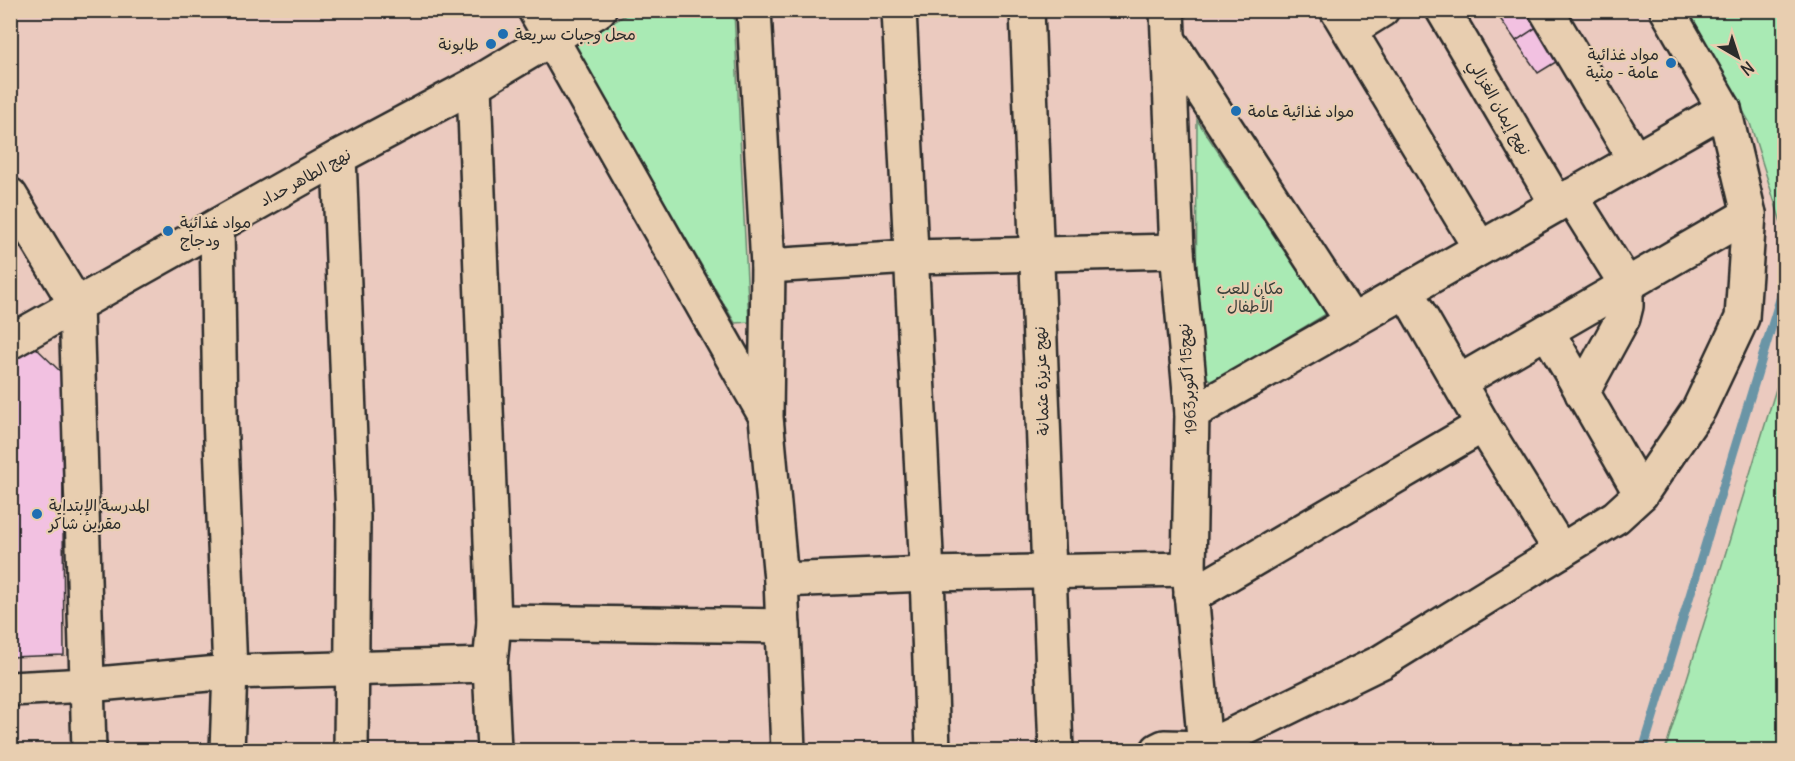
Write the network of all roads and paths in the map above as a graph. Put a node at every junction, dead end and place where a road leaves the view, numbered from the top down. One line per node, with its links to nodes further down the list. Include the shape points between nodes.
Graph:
1 (535, 10): 12 (street)
2 (599, 10): 12 (street, نهج الطاهر حداد)
3 (754, 10): 25 (street)
4 (899, 10): 24 (street)
5 (1027, 10): 23 (street, نهج عزيزة عثمانة)
6 (1382, 10): 10 (street)
7 (1443, 10): 18 (street, نهج إيمان الغزالي)
8 (1546, 10): 16 (street)
9 (1667, 10): 14 (street)
10 (1343, 20): 21 (street)
11 (1168, 25): 22 (street, نهج15 أكتوبر1963); 29 (street)
12 (552, 39): 13 (street, نهج الطاهر حداد); 35 (street)
13 (474, 85): 15 (street, نهج الطاهر حداد); 43 (street)
14 (1724, 108): 16 (street); 19 (street)
15 (339, 157): 20 (street, نهج الطاهر حداد); 46 (street, via 353,517)
16 (1635, 160): 18 (street)
17 (10, 195): 28 (street)
18 (1564, 200): 21 (street); 26 (street, نهج إيمان الغزالي)
19 (1749, 214): 26 (street); 37 (street, via 1742,318 1699,409)
20 (217, 226): 28 (street, نهج الطاهر حداد); 47 (street)
21 (1480, 248): 27 (street)
22 (1177, 251): 23 (street); 34 (street, نهج15 أكتوبر1963)
23 (1036, 255): 24 (street); 39 (street, نهج عزيزة عثمانة)
24 (910, 256): 25 (street); 40 (street)
25 (768, 266): 35 (street)
26 (1626, 284): 30 (street); 33 (street, via 1623,318)
27 (1406, 291): 29 (street); 32 (street)
28 (76, 304): 31 (street, نهج الطاهر حداد); 48 (street)
29 (1352, 321): 34 (street)
30 (1546, 331): 32 (street); 33 (street)
31 (10, 342)
32 (1459, 382): 36 (street)
33 (1582, 393): 37 (street)
34 (1192, 413): 42 (street, نهج15 أكتوبر1963)
35 (766, 417): 41 (street)
36 (1484, 425): 38 (street); 42 (street)
37 (1641, 494): 38 (street, via 1616,517)
38 (1561, 551): 50 (street, via 1381,662)
39 (1049, 571): 40 (street); 42 (street); 57 (street, نهج عزيزة عثمانة)
40 (927, 574): 41 (street); 56 (street)
41 (781, 580): 44 (street)
42 (1190, 583): 50 (street, نهج15 أكتوبر1963)
43 (494, 622): 44 (street); 45 (street)
44 (783, 626): 55 (street)
45 (490, 665): 46 (street); 54 (street)
46 (351, 669): 47 (street); 53 (street)
47 (230, 672): 48 (street); 52 (street)
48 (87, 685): 49 (street); 51 (street)
49 (10, 689)
50 (1205, 748): 58 (street)
51 (89, 750)
52 (227, 750)
53 (351, 750)
54 (494, 750)
55 (788, 750)
56 (933, 750)
57 (1056, 750)
58 (1158, 750)

